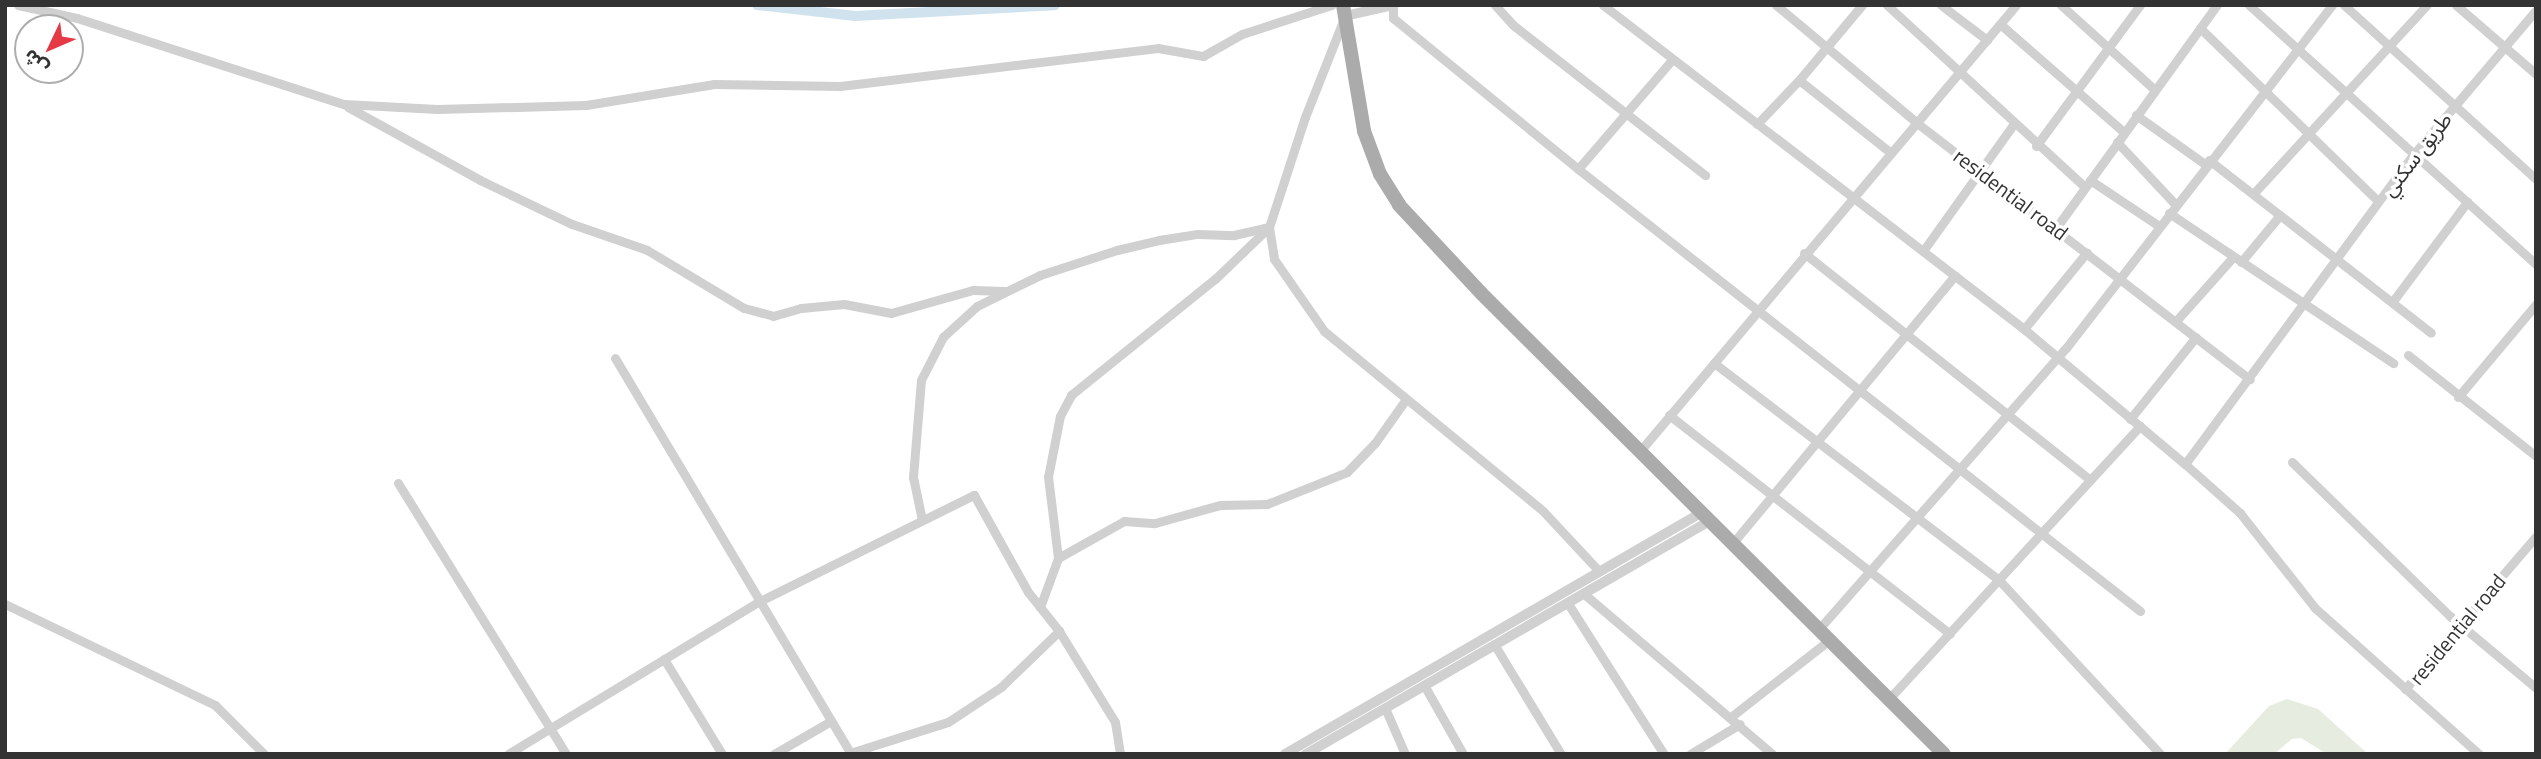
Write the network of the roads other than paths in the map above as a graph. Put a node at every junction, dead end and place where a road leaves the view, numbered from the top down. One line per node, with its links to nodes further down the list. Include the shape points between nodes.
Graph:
1 (18, 5): 37 (street, via 77,18)
2 (1331, 5): 37 (street, via 1242,34 1203,56 1158,48 840,86 705,85 586,106 437,109)
3 (1393, 5): 20 (street); 51 (street, via 1393,18)
4 (1495, 5): 39 (street, via 1513,25)
5 (1603, 5): 29 (street)
6 (1776, 5): 24 (street, residential road)
7 (1862, 5): 24 (street)
8 (1887, 5): 30 (street)
9 (1941, 5): 23 (street)
10 (2016, 5): 21 (street)
11 (2061, 5): 28 (street)
12 (2140, 5): 28 (street)
13 (2217, 5): 22 (street)
14 (2249, 5): 26 (street)
15 (2332, 5): 26 (street)
16 (2344, 5): 25 (street)
17 (2427, 5): 25 (street)
18 (2456, 5): 27 (street)
19 (2536, 10): 27 (street, طريق سكني)
20 (1344, 11): 64 (street); 98 (main road, via 1364,131 1380,174 1399,205)
21 (2000, 24): 23 (street); 35 (street)
22 (2200, 28): 33 (street); 34 (street)
23 (1987, 40): 30 (street)
24 (1827, 47): 32 (street); 41 (street, residential road)
25 (2390, 47): 36 (street); 38 (street)
26 (2296, 48): 34 (street); 36 (street)
27 (2506, 48): 31 (street); 38 (street, طريق سكني)
28 (2109, 50): 33 (street); 35 (street)
29 (1671, 61): 39 (street); 42 (street)
30 (1960, 72): 41 (street); 43 (street)
31 (2536, 74)
32 (1799, 80): 42 (street); 48 (street)
33 (2154, 89): 40 (street)
34 (2263, 90): 45 (street); 50 (street)
35 (2078, 92): 44 (street); 47 (street)
36 (2345, 94): 45 (street); 49 (street)
37 (344, 104): 74 (street, via 480,180 572,224 646,250 744,308 774,316 844,304 891,313 973,290)
38 (2455, 104): 49 (street, طريق سكني); 54 (street)
39 (1625, 115): 51 (street); 53 (street)
40 (2136, 115): 44 (street); 50 (street)
41 (1917, 123): 48 (street); 52 (street, residential road)
42 (1758, 124): 57 (street)
43 (2013, 125): 47 (street); 52 (street)
44 (2124, 132): 46 (street)
45 (2307, 135): 56 (street); 58 (street)
46 (2117, 142): 55 (street); 60 (street)
47 (2036, 146): 55 (street)
48 (1891, 153): 57 (street)
49 (2413, 155): 58 (street, طريق سكني); 59 (street)
50 (2207, 162): 56 (street); 60 (street)
51 (1578, 169): 78 (street)
52 (1981, 171): 65 (street, residential road); 66 (street)
53 (1705, 176)
54 (2536, 179)
55 (2087, 184): 63 (street); 65 (street)
56 (2253, 194): 62 (street)
57 (1851, 197): 66 (street); 67 (street)
58 (2378, 201): 69 (street, طريق سكني)
59 (2467, 202): 71 (street); 75 (street)
60 (2175, 205): 61 (street)
61 (2169, 213): 63 (street); 70 (street)
62 (2280, 215): 69 (street); 70 (street)
63 (2159, 226): 73 (street)
64 (1269, 227): 74 (street, via 1234,235 1159,240 1080,261); 92 (street, via 1274,259 1324,331); 112 (street, via 1215,279 1071,395 1060,416 1048,477)
65 (2056, 228): 68 (street, residential road)
66 (1923, 251): 72 (street)
67 (1804, 253): 78 (street); 82 (street)
68 (2087, 253): 73 (street, residential road); 80 (street)
69 (2337, 258): 75 (street); 77 (street, طريق سكني)
70 (2237, 259): 77 (street); 79 (street)
71 (2536, 264)
72 (1955, 275): 80 (street); 82 (street)
73 (2120, 277): 79 (street, residential road); 85 (street)
74 (1005, 291): 108 (street, via 977,306 943,337 921,380 913,477)
75 (2393, 301): 81 (street)
76 (2536, 304): 91 (street)
77 (2305, 305): 88 (street); 89 (street, طريق سكني)
78 (1760, 309): 87 (street); 90 (street)
79 (2176, 321): 83 (street, residential road)
80 (2024, 329): 85 (street)
81 (2431, 332)
82 (1906, 336): 90 (street); 94 (street)
83 (2196, 337): 89 (street, residential road); 95 (street)
84 (2407, 355): 91 (street)
85 (2058, 356): 94 (street); 95 (street)
86 (615, 358): 117 (street)
87 (1714, 363): 93 (street); 97 (street)
88 (2393, 363)
89 (2250, 379): 101 (street, طريق سكني)
90 (1862, 392): 97 (street); 102 (street)
91 (2458, 397): 99 (street)
92 (1406, 398): 112 (street, via 1381,436 1347,472 1267,504 1220,505 1155,523 1124,521); 113 (street, via 1543,511)
93 (1669, 415): 98 (street); 105 (street)
94 (2006, 417): 102 (street); 103 (street)
95 (2130, 418): 96 (street)
96 (2140, 426): 101 (street); 103 (street)
97 (1819, 443): 105 (street); 107 (street)
98 (1640, 450): 106 (main road)
99 (2536, 456)
100 (2292, 461): 122 (street)
101 (2185, 464): 130 (street, via 2240,513 2315,608)
102 (1961, 470): 107 (street); 109 (street)
103 (2090, 480): 109 (street)
104 (398, 483): 136 (street)
105 (1771, 499): 111 (street); 114 (street)
106 (1705, 517): 111 (main road); 113 (street); 116 (street)
107 (1919, 519): 114 (street); 115 (street)
108 (922, 520): 117 (street); 120 (street, via 974,495)
109 (2042, 534): 115 (street); 121 (street)
110 (2536, 536): 122 (street, residential road)
111 (1732, 544): 125 (main road)
112 (1058, 558): 120 (street)
113 (1599, 571): 144 (street)
114 (1869, 574): 124 (street); 125 (street)
115 (2000, 580): 124 (street); 153 (street)
116 (1583, 593): 118 (street); 133 (street)
117 (760, 601): 127 (street); 134 (street)
118 (1567, 602): 126 (street); 149 (street)
119 (5, 604): 138 (street, via 215,705)
120 (1040, 607): 123 (street)
121 (2140, 611)
122 (2460, 624): 129 (street); 130 (street, residential road)
123 (1059, 631): 137 (street, via 1001,687 947,722); 143 (street, via 1115,722)
124 (1950, 634): 131 (street)
125 (1823, 636): 131 (main road); 133 (street)
126 (1494, 644): 128 (street); 148 (street)
127 (664, 659): 136 (street); 141 (street)
128 (1424, 685): 132 (street); 147 (street)
129 (2536, 688)
130 (2405, 689): 154 (street)
131 (1887, 701): 152 (main road)
132 (1385, 708): 145 (street); 146 (street)
133 (1732, 716): 135 (street)
134 (831, 721): 137 (street); 142 (street)
135 (1740, 724): 150 (street); 151 (street)
136 (551, 729): 139 (street); 140 (street)
137 (851, 753)
138 (264, 754)
139 (508, 754)
140 (566, 754)
141 (722, 754)
142 (774, 754)
143 (1120, 754)
144 (1285, 754)
145 (1306, 754)
146 (1405, 754)
147 (1463, 754)
148 (1561, 754)
149 (1664, 754)
150 (1690, 754)
151 (1772, 754)
152 (1944, 754)
153 (2160, 754)
154 (2479, 754)

